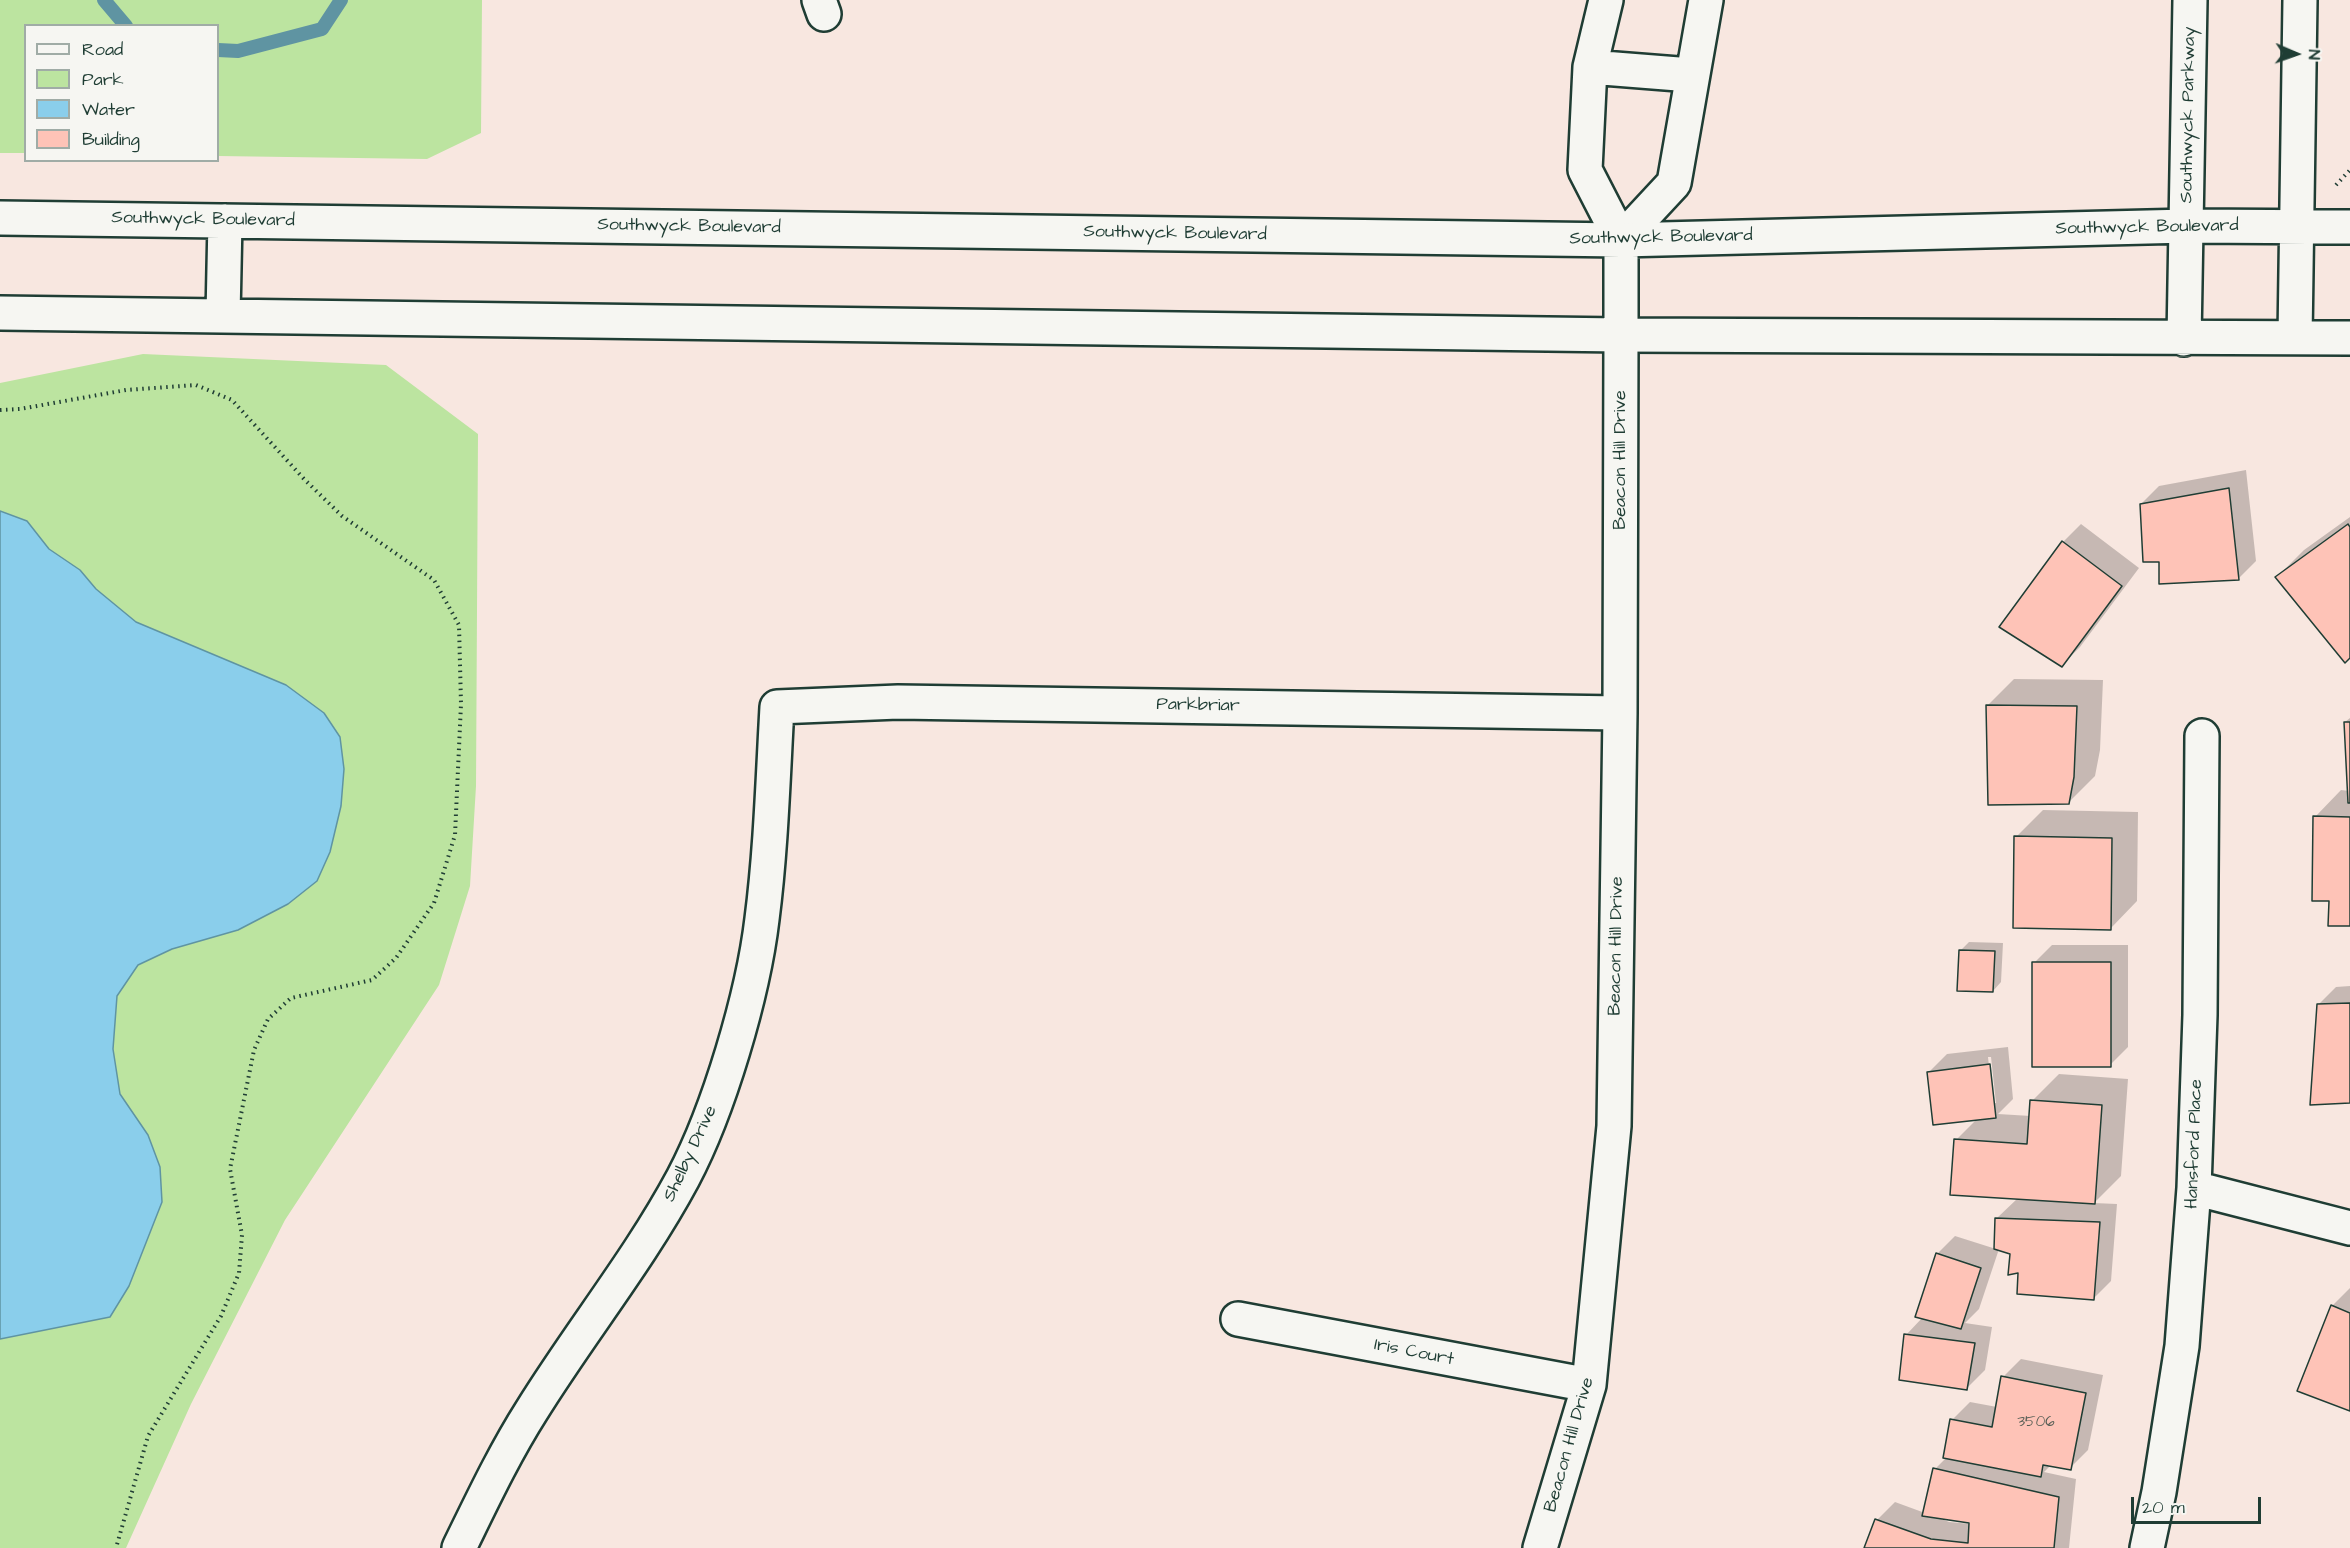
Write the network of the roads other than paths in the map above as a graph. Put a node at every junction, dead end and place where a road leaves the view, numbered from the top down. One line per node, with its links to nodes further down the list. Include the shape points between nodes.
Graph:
1 (1606, 0): 5 (street)
2 (1706, 0): 6 (street)
3 (2190, 0): 9 (street, Southwyck Parkway)
4 (2300, 0): 10 (street)
5 (1590, 68): 6 (street); 12 (street, via 1585,170)
6 (1691, 75): 12 (street, via 1674,183)
7 (0, 218): 8 (street, Southwyck Boulevard)
8 (225, 220): 12 (street, Southwyck Boulevard); 14 (street)
9 (2188, 226): 10 (street, Southwyck Boulevard); 12 (street, Southwyck Boulevard); 18 (street, Southwyck Parkway)
10 (2297, 227): 11 (street, Southwyck Boulevard); 16 (street)
11 (2350, 227)
12 (1621, 240): 15 (street, Beacon Hill Drive)
13 (0, 312): 14 (street)
14 (223, 315): 15 (street)
15 (1621, 335): 18 (street); 20 (street, Beacon Hill Drive)
16 (2295, 338): 17 (street); 18 (street)
17 (2350, 338)
18 (2184, 339)
19 (777, 707): 20 (street, Parkbriar, via 898,702); 26 (street, Shelby Drive, via 762,921 745,1003 719,1091 684,1176 634,1263 533,1409 498,1467)
20 (1620, 713): 25 (street, Beacon Hill Drive, via 1614,1126)
21 (2202, 736): 22 (street, Hansford Place)
22 (2194, 1188): 23 (street); 28 (street, Hansford Place, via 2182,1346)
23 (2350, 1228)
24 (1238, 1319): 25 (street, Iris Court)
25 (1589, 1385): 27 (street, Beacon Hill Drive)
26 (459, 1548)
27 (1540, 1548)
28 (2146, 1548)

